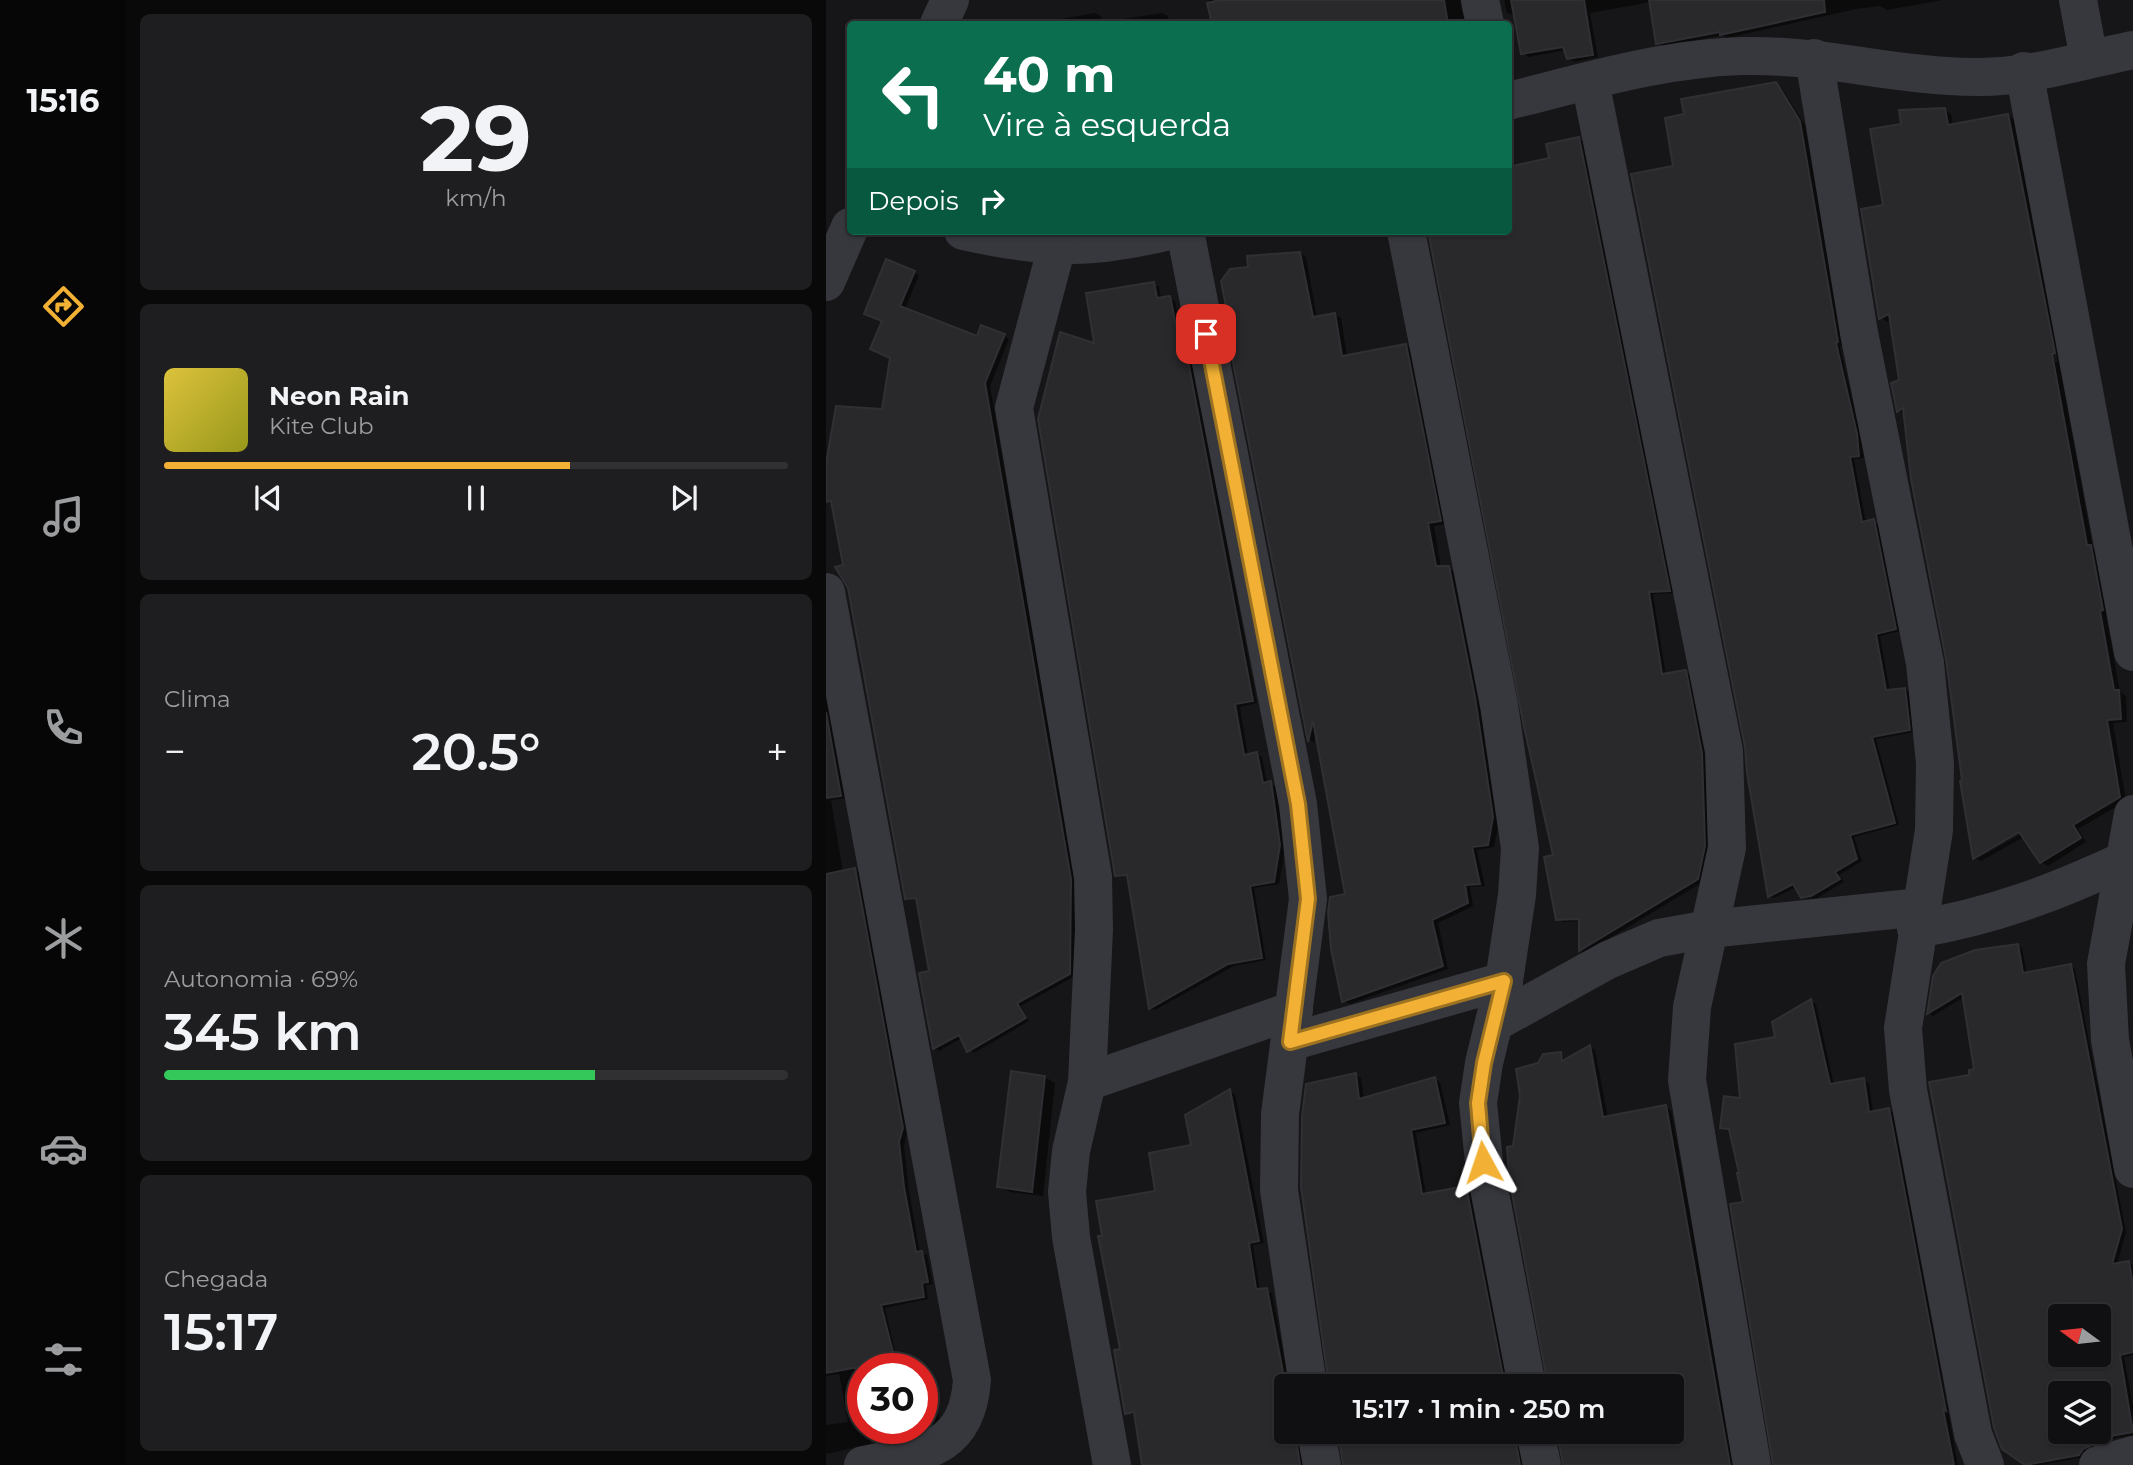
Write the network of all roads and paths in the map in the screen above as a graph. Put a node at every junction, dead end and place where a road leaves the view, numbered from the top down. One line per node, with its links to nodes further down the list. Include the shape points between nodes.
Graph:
1 (950, 0): 4 (street)
2 (1480, 0): 5 (street)
3 (2078, 0): 8 (street)
4 (940, 21)
5 (1484, 21)
6 (2133, 50): 8 (street)
7 (1814, 58): 9 (street, via 1927,76 1979,77); 10 (street, via 1743,56 1682,61); 23 (street, via 1859,333 1925,663 1936,763 1934,830)
8 (2089, 59): 9 (street)
9 (2024, 71): 20 (street)
10 (1590, 81): 11 (street); 24 (street, via 1724,751 1727,848)
11 (1512, 99)
12 (847, 234): 18 (street)
13 (988, 235): 17 (street)
14 (1150, 235): 17 (street, via 1090,247)
15 (1186, 235): 27 (street, via 1298,804 1308,899)
16 (1407, 235): 25 (street, via 1499,705 1520,848)
17 (1057, 246): 28 (street, via 1014,408 1093,877)
18 (826, 282)
19 (826, 592): 35 (street, via 972,1380 970,1405 962,1424 945,1441 927,1452)
20 (2133, 652)
21 (2133, 814): 22 (street)
22 (2125, 860): 23 (street, via 2017,906 1962,922); 29 (street, via 2106,964 2110,1040)
23 (1918, 918): 24 (street); 40 (street, via 1903,1028 1908,1090 1973,1434)
24 (1709, 929): 26 (street, via 1659,938 1608,960); 39 (street, via 1692,1007 1687,1080)
25 (1504, 981): 26 (street); 27 (street)
26 (1496, 1022): 31 (street, via 1478,1103 1483,1162)
27 (1292, 1026): 28 (street); 30 (street, via 1280,1115 1279,1190)
28 (1087, 1082): 36 (street, via 1067,1192)
29 (2133, 1169)
30 (1306, 1374)
31 (1525, 1374)
32 (1318, 1444): 37 (street)
33 (1538, 1444): 38 (street)
34 (2133, 1455): 41 (street)
35 (863, 1465)
36 (1112, 1465)
37 (1322, 1465)
38 (1542, 1465)
39 (1752, 1465)
40 (1985, 1465)
41 (2098, 1465)

